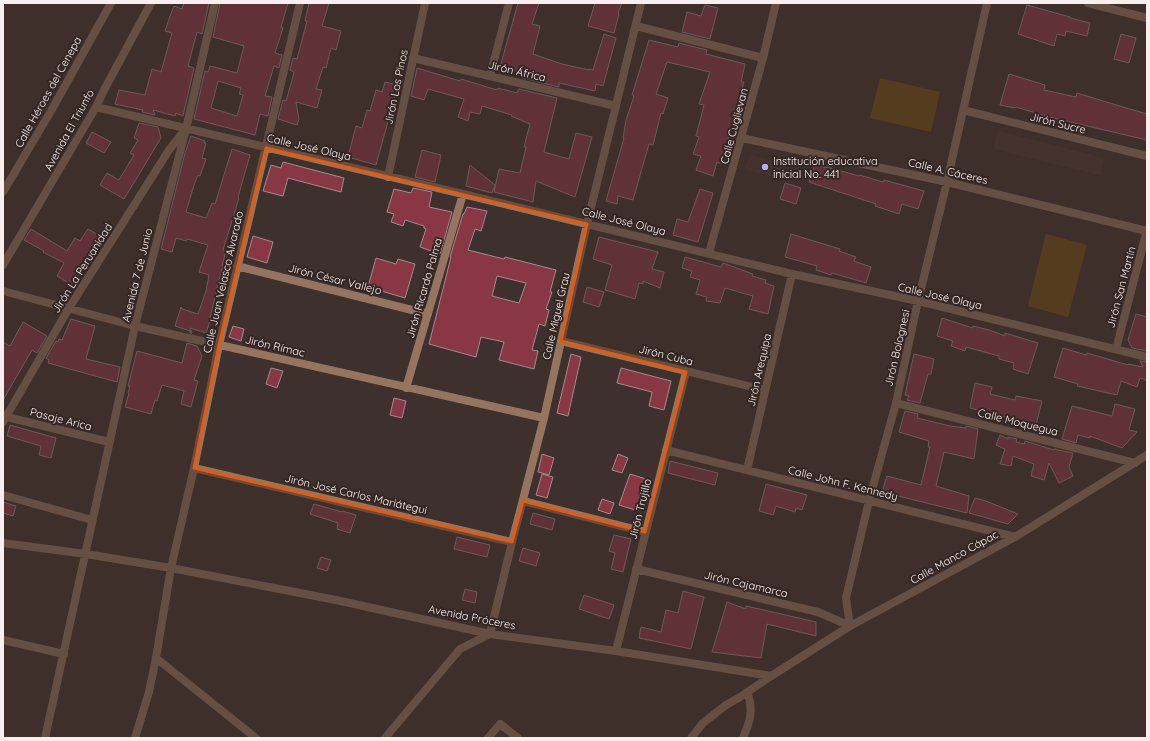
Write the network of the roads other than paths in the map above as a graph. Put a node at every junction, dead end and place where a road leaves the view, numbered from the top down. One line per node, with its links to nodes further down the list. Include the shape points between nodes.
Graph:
1 (111, 3): 26 (street, Calle Héroes del Cenepa)
2 (151, 3): 18 (street, Avenida El Triunfo)
3 (215, 3): 20 (street, Avenida 7 de Junio)
4 (300, 3): 22 (street, Calle Juan Velasco Alvarado)
5 (425, 3): 14 (street, Jirón Los Pinos)
6 (510, 3): 16 (street)
7 (641, 3): 13 (street, Calle Miguel Grau)
8 (776, 3): 15 (street, Calle Cuglievan)
9 (987, 3): 19 (street, Jirón Bolognesi)
10 (1088, 3): 11 (street)
11 (1119, 7): 12 (street)
12 (1147, 18)
13 (636, 26): 15 (street); 17 (street, Calle Miguel Grau)
14 (413, 58): 16 (street, Jirón África); 24 (street, Jirón Los Pinos)
15 (764, 58): 21 (street, Calle Cuglievan)
16 (490, 76): 17 (street, Jirón África)
17 (616, 106): 28 (street, Calle Miguel Grau)
18 (96, 107): 20 (street, Calle José Olaya); 31 (street, Avenida El Triunfo)
19 (963, 110): 23 (street, Jirón Sucre); 25 (street, Jirón Bolognesi)
20 (186, 129): 22 (street, Calle José Olaya); 36 (street, Jirón La Peruanidad, via 169,150); 38 (street, Avenida 7 de Junio)
21 (742, 138): 25 (street, Calle A. Cáceres); 30 (street, Calle Cuglievan)
22 (266, 148): 24 (street, Calle José Olaya); 32 (street, Calle Juan Velasco Alvarado)
23 (1147, 156)
24 (388, 176): 27 (street, Calle José Olaya)
25 (947, 182): 29 (street, Calle A. Cáceres); 35 (street, Jirón Bolognesi)
26 (3, 192)
27 (464, 194): 28 (street, Calle José Olaya); 37 (street, Jirón Ricardo Palma)
28 (588, 224): 30 (street, Calle José Olaya); 39 (street, Calle Miguel Grau)
29 (1147, 231): 41 (street, Jirón San Martín)
30 (709, 253): 33 (street, Calle José Olaya)
31 (3, 265)
32 (237, 266): 37 (street, Jirón César Vallejo); 40 (street, Calle Juan Velasco Alvarado)
33 (792, 274): 35 (street, Calle José Olaya); 45 (street, Jirón Arequipa)
34 (3, 291): 36 (street, Jirón Rímac)
35 (918, 301): 41 (street, Calle José Olaya); 46 (street, Jirón Bolognesi)
36 (69, 308): 38 (street, Jirón Rímac); 48 (street, Jirón La Peruanidad)
37 (428, 314): 44 (street, Jirón Ricardo Palma)
38 (135, 326): 40 (street, Jirón Rímac); 49 (street, Avenida 7 de Junio)
39 (561, 341): 43 (street, Jirón Cuba); 47 (street, Calle Miguel Grau)
40 (219, 345): 44 (street, Jirón Rímac); 53 (street, Calle Juan Velasco Alvarado)
41 (1116, 349): 42 (street, Calle José Olaya)
42 (1147, 357)
43 (686, 372): 45 (street, Jirón Cuba); 50 (street, Jirón Trujillo)
44 (406, 388): 47 (street, Jirón Rímac)
45 (765, 390): 54 (street, Jirón Arequipa)
46 (896, 403): 52 (street, Calle Moquegua); 57 (street, Jirón Bolognesi)
47 (544, 418): 56 (street, Calle Miguel Grau)
48 (5, 420): 49 (street, Pasaje Arica)
49 (109, 442): 58 (street, Avenida 7 de Junio)
50 (666, 450): 54 (street, Calle John F. Kennedy); 59 (street, Jirón Trujillo)
51 (1147, 455): 52 (street, Calle Manco Cápac)
52 (1136, 463): 60 (street, Calle Manco Cápac)
53 (194, 468): 61 (street, Jirón José Carlos Mariátegui); 64 (street, Calle Juan Velasco Alvarado)
54 (747, 470): 57 (street, Calle John F. Kennedy)
55 (3, 495): 58 (street)
56 (523, 501): 59 (street); 61 (street, Calle Miguel Grau)
57 (869, 501): 60 (street, Calle John F. Kennedy); 66 (street, Jirón Bolognesi, via 846,598)
58 (92, 520): 63 (street, Avenida 7 de Junio)
59 (645, 532): 65 (street, Jirón Trujillo)
60 (1015, 537): 66 (street, Calle Manco Cápac)
61 (512, 542): 67 (street, Calle Miguel Grau)
62 (3, 543): 63 (street, Avenida Próceres)
63 (86, 554): 64 (street, Avenida Próceres); 70 (street, Avenida 7 de Junio)
64 (171, 568): 67 (street, Avenida Próceres, via 336,600); 71 (street, Calle Juan Velasco Alvarado)
65 (636, 569): 66 (street, Jirón Cajamarca, via 818,612); 69 (street, Jirón Trujillo)
66 (850, 626): 72 (street, Calle Manco Cápac)
67 (490, 634): 69 (street, Avenida Próceres); 77 (street, via 460,649)
68 (3, 640): 70 (street)
69 (616, 651): 72 (street, Avenida Próceres)
70 (64, 654): 74 (street, Avenida 7 de Junio)
71 (156, 658): 75 (street, Calle Juan Velasco Alvarado); 76 (street)
72 (771, 676): 73 (street, Calle Manco Cápac)
73 (747, 692): 80 (street, Calle Manco Cápac, via 703,723); 81 (street, via 752,712)
74 (45, 738)
75 (135, 738)
76 (256, 738)
77 (385, 738)
78 (488, 738): 79 (street, via 500,724)
79 (518, 738)
80 (691, 738)
81 (743, 738)

